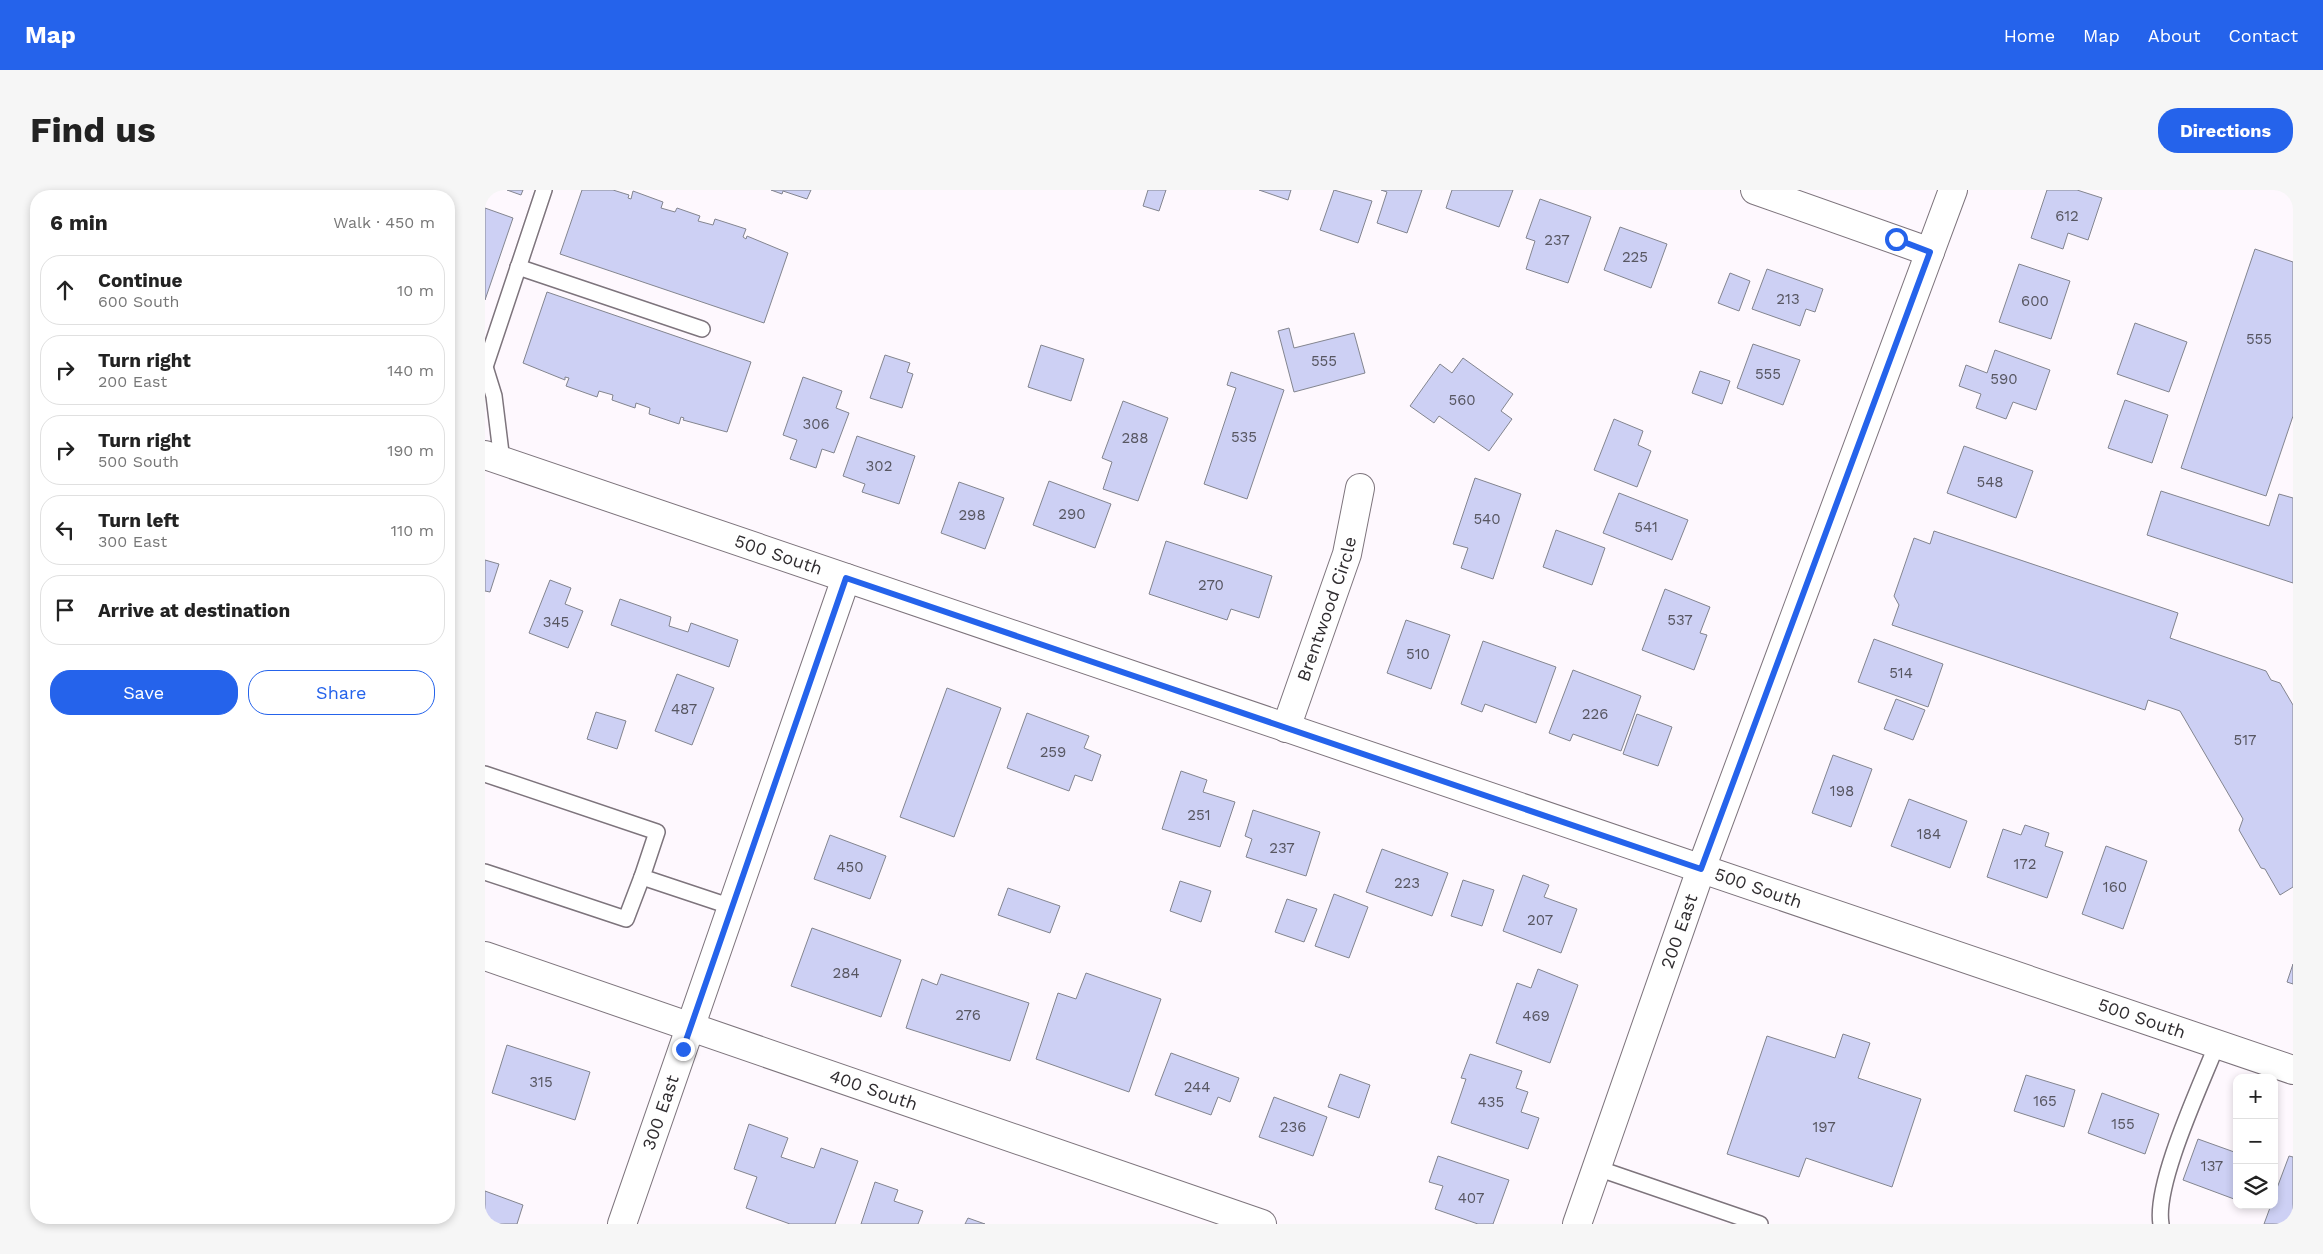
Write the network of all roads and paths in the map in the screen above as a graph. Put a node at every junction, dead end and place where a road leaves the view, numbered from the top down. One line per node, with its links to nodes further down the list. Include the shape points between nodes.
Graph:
1 (544, 190): 5 (lane)
2 (1755, 190): 4 (street)
3 (1953, 190): 4 (street, 200 East)
4 (1930, 252): 13 (street, 200 East)
5 (518, 267): 6 (lane); 7 (lane)
6 (702, 329)
7 (485, 367): 8 (lane, via 494,396)
8 (493, 458): 10 (street, 500 South)
9 (1360, 488): 11 (street, Brentwood Circle, via 1347,554)
10 (846, 578): 11 (street, 500 South); 16 (street, 300 East)
11 (1286, 728): 13 (street, 500 South)
12 (485, 774): 15 (lane, via 657,832)
13 (1701, 869): 19 (street, 500 South); 21 (street, 200 East)
14 (485, 872): 15 (lane, via 626,919)
15 (642, 877): 16 (lane)
16 (732, 907): 18 (street, 300 East)
17 (485, 956): 18 (street, 400 South)
18 (691, 1026): 22 (street, 300 East); 23 (street, 400 South)
19 (2217, 1044): 20 (street, 500 South); 26 (lane, via 2173,1154)
20 (2293, 1070)
21 (1597, 1168): 24 (street, 200 East); 25 (lane)
22 (622, 1224)
23 (1262, 1224)
24 (1577, 1224)
25 (1760, 1224)
26 (2161, 1224)

